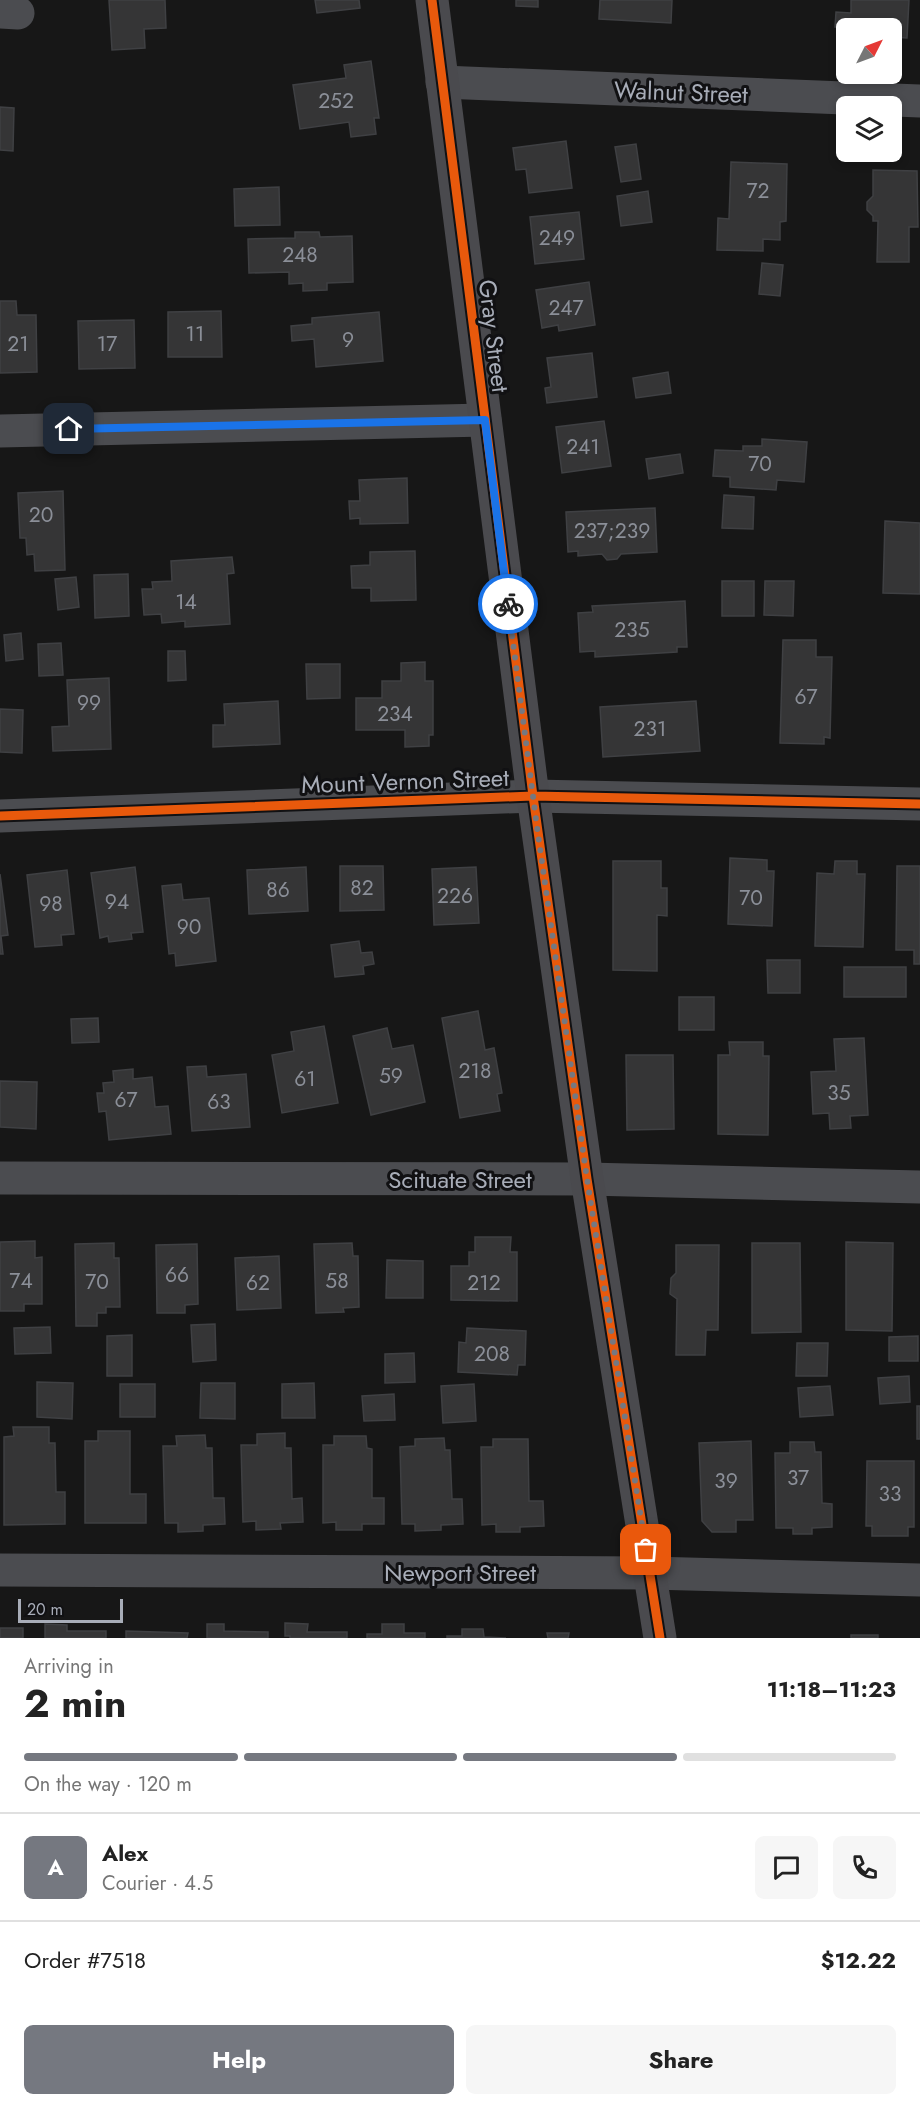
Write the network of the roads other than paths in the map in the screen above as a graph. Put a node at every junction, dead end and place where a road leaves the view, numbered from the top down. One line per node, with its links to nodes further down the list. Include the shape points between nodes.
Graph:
1 (432, 0): 2 (street, Gray Street)
2 (442, 82): 3 (street, Walnut Street); 4 (street, Gray Street)
3 (920, 101)
4 (485, 420): 5 (street); 6 (street, Gray Street)
5 (0, 431)
6 (533, 796): 7 (street, Mount Vernon Street); 8 (street, Mount Vernon Street); 10 (street, Gray Street)
7 (920, 804)
8 (0, 816)
9 (0, 1178): 10 (street, Scituate Street)
10 (587, 1179): 11 (street, Scituate Street); 13 (street, Gray Street)
11 (920, 1187)
12 (0, 1569): 13 (street, Newport Street)
13 (650, 1573): 14 (street, Newport Street); 15 (street, Gray Street)
14 (920, 1580)
15 (660, 1638)

